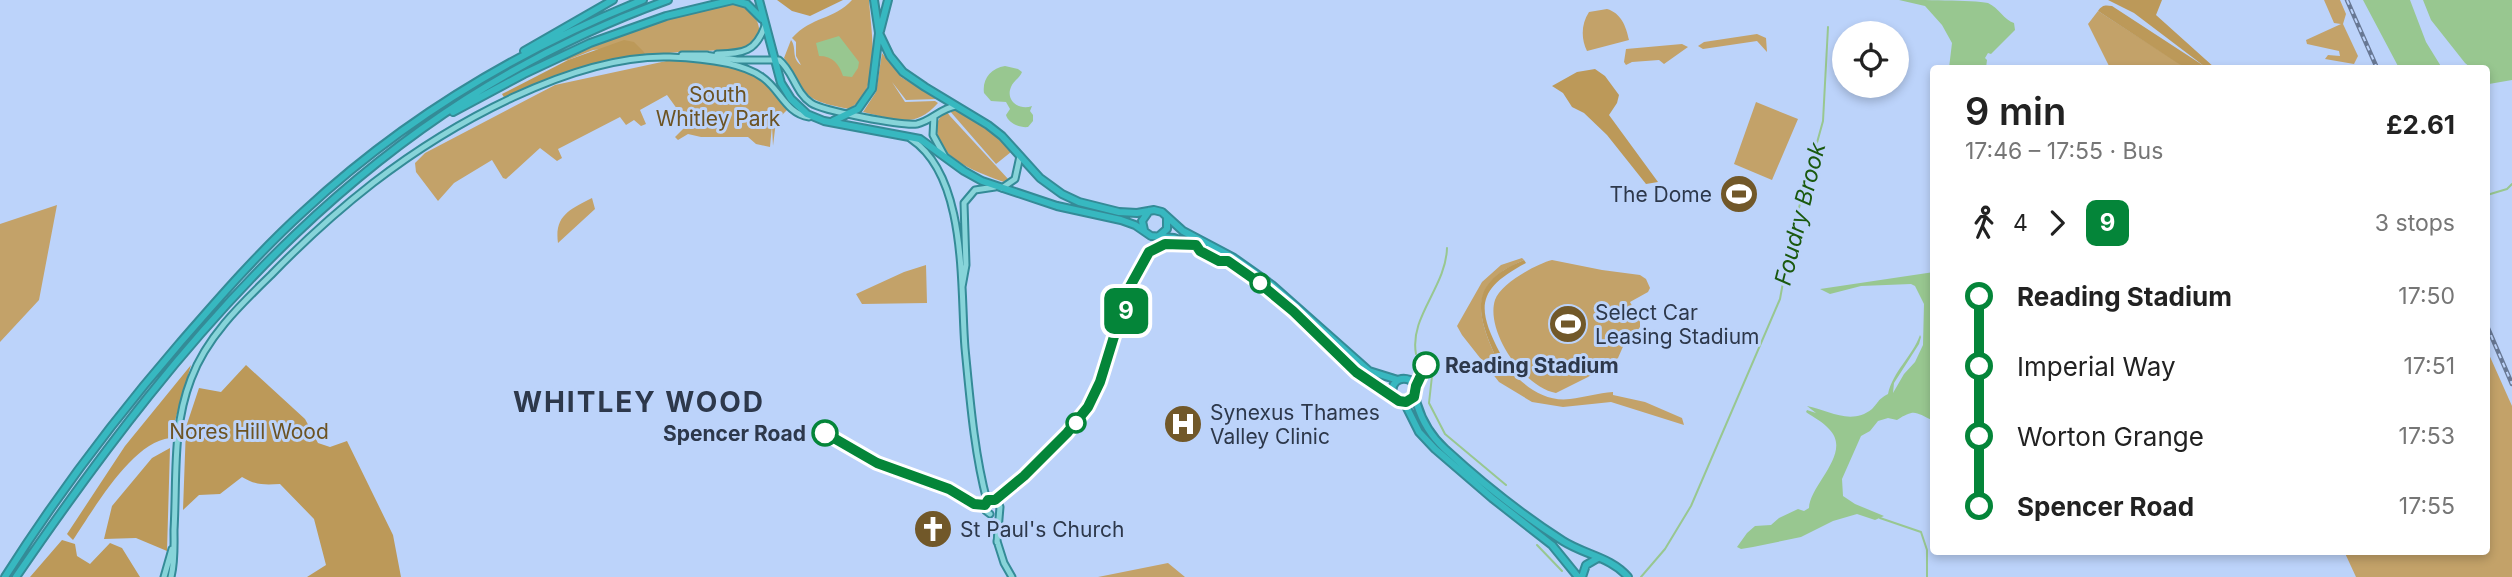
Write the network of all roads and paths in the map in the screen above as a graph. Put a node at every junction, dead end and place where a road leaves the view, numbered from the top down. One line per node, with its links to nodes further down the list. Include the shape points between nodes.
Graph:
1 (613, 0): 12 (highway)
2 (643, 0): 12 (highway)
3 (668, 0): 18 (highway, via 536,59)
4 (759, 0): 7 (highway)
5 (874, 0): 8 (highway)
6 (888, 0): 8 (highway)
7 (765, 25): 9 (main road, via 757,43 748,50); 11 (highway); 18 (highway, via 750,6 733,0 666,16 590,43)
8 (879, 33): 13 (highway, via 900,69); 14 (highway, via 872,89)
9 (705, 55): 10 (main road); 11 (main road)
10 (671, 57): 16 (main road, via 752,71 789,107); 35 (main road, via 614,62 546,84 483,113 355,197 286,260 225,324 202,355 187,388 177,429)
11 (777, 60): 14 (main road, via 811,103); 16 (highway, via 777,73 789,96)
12 (499, 68): 38 (highway, via 374,152 267,246 149,379)
13 (957, 106): 15 (main road); 20 (highway, via 997,132)
14 (851, 114): 15 (main road, via 910,124); 17 (highway)
15 (934, 116): 21 (main road, via 933,135)
16 (812, 117): 17 (highway)
17 (831, 122): 19 (highway)
18 (423, 128): 39 (highway, via 353,181 238,291 103,453)
19 (905, 135): 21 (highway); 27 (main road, via 928,155 949,197 958,233)
20 (1020, 156): 22 (main road, via 1015,179); 23 (highway, via 1050,187 1079,202 1125,213)
21 (947, 158): 22 (highway)
22 (999, 187): 25 (highway); 27 (main road, via 975,190 964,203)
23 (1150, 211): 24 (highway); 25 (highway, via 1142,220)
24 (1166, 215): 26 (highway, via 1167,229); 28 (highway, via 1183,231 1262,277 1368,371)
25 (1144, 230): 26 (highway, via 1149,236)
26 (1159, 236): 29 (highway, via 1204,249 1248,275 1356,372)
27 (962, 287): 32 (main road, via 968,378)
28 (1398, 380): 29 (highway); 30 (highway, via 1412,382)
29 (1393, 395): 31 (highway)
30 (1415, 395): 31 (highway); 37 (highway, via 1426,424 1445,449 1540,526)
31 (1404, 402): 43 (highway, via 1419,432 1435,449 1552,545)
32 (990, 500): 33 (main road, via 1000,504); 34 (main road, via 985,509)
33 (999, 510): 34 (main road); 36 (main road)
34 (990, 514): 36 (main road)
35 (174, 542): 40 (main road); 41 (main road)
36 (998, 542): 42 (main road)
37 (1598, 558): 43 (highway, via 1584,567); 44 (highway, via 1614,563)
38 (5, 577)
39 (16, 577)
40 (164, 577)
41 (171, 577)
42 (1012, 577)
43 (1580, 577)
44 (1628, 577)

